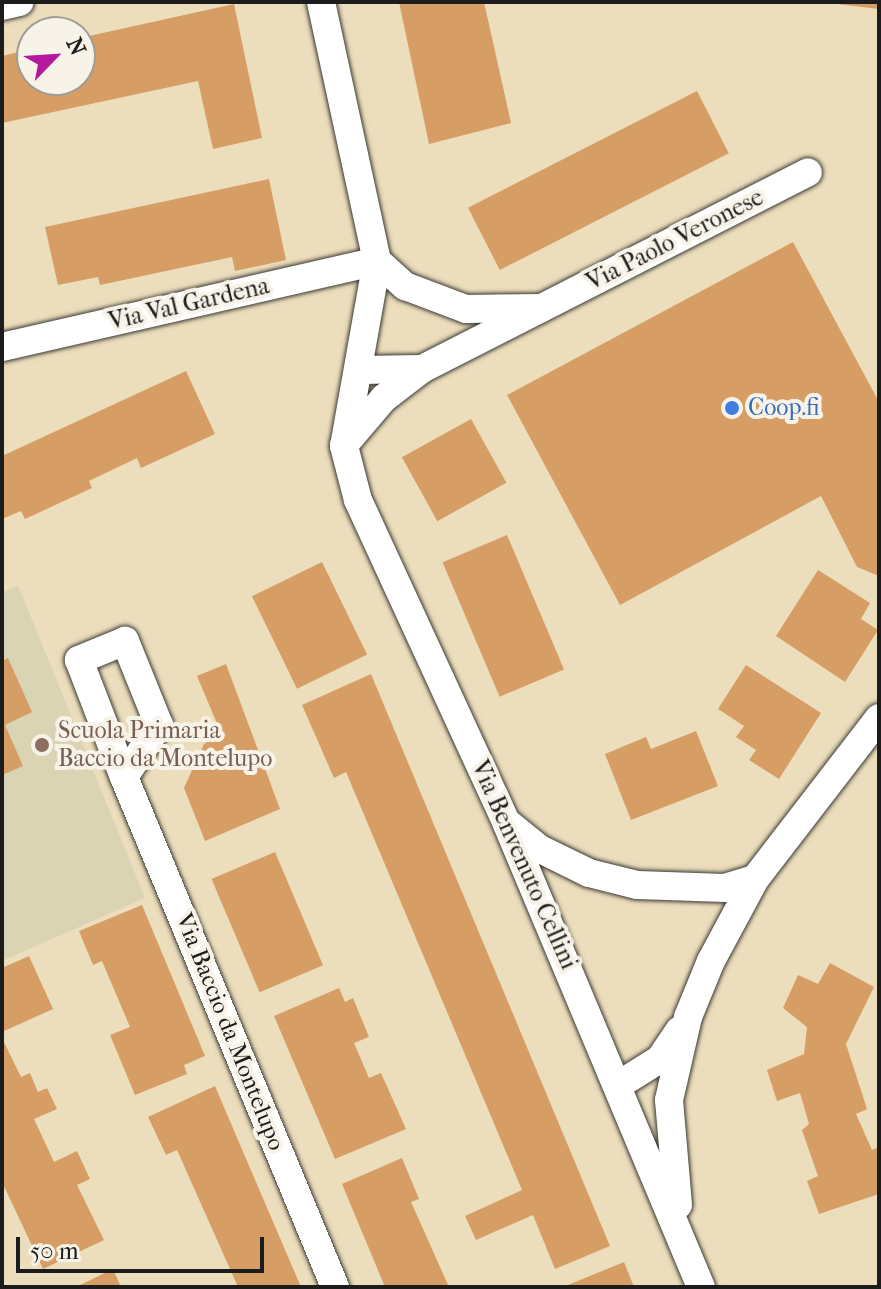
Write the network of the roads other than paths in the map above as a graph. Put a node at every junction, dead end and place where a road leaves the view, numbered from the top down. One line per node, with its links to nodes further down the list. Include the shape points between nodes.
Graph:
1 (20, 2): 3 (street)
2 (321, 2): 5 (street)
3 (2, 6)
4 (808, 172): 6 (street, Via Paolo Veronese)
5 (377, 261): 6 (street, Via Paolo Veronese, via 405,286 466,309); 7 (street, Via Val Gardena); 9 (street)
6 (541, 308): 8 (street, Via Paolo Veronese)
7 (2, 347)
8 (422, 369): 9 (street, Via Paolo Veronese); 10 (street, Via Paolo Veronese, via 384,398)
9 (358, 370): 10 (street)
10 (344, 446): 13 (street, Via Benvenuto Cellini, via 358,500)
11 (879, 718): 14 (street)
12 (124, 777): 18 (street, Via Baccio da Montelupo)
13 (506, 822): 14 (street, via 538,848 637,885 725,888); 16 (street, Via Benvenuto Cellini)
14 (755, 879): 15 (street)
15 (688, 1017): 16 (street, via 660,1059); 17 (street, via 669,1100)
16 (620, 1084): 17 (street, Via Benvenuto Cellini)
17 (680, 1233): 19 (street, Via Benvenuto Cellini)
18 (335, 1287)
19 (701, 1287)

